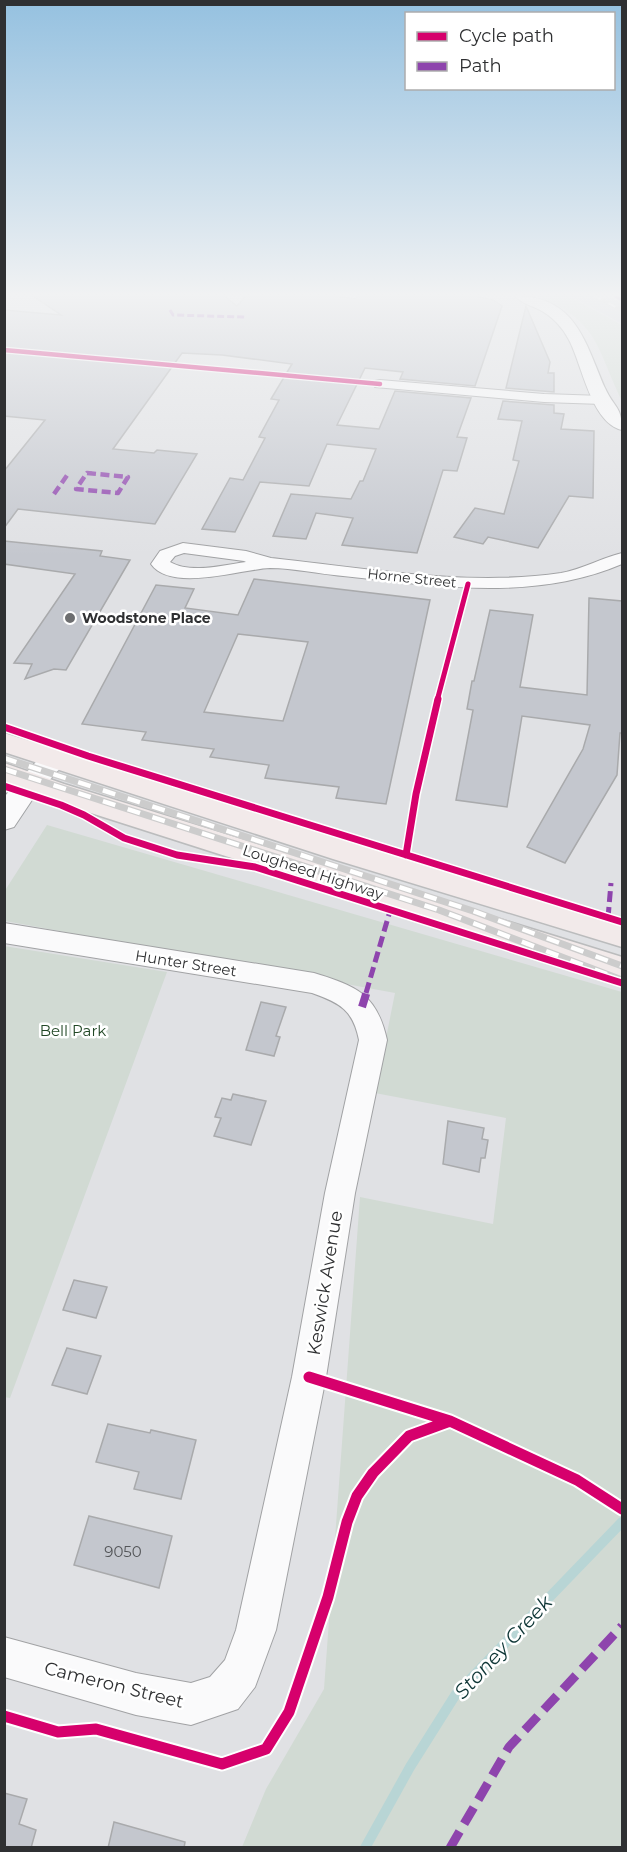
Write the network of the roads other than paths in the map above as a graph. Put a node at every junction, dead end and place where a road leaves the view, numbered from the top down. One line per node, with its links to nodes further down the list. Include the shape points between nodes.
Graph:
1 (595, 382): 3 (street)
2 (380, 384): 3 (street)
3 (602, 400): 4 (street)
4 (622, 424)
5 (622, 558): 6 (street, Horne Street, via 573,576 480,584)
6 (270, 563): 6 (street, Horne Street, via 183,548 169,552 160,564 176,572 200,572)
7 (4, 742): 8 (main road, Lougheed Highway)
8 (55, 758): 10 (street); 13 (main road, Lougheed Highway)
9 (4, 772): 10 (main road, Lougheed Highway)
10 (33, 782): 11 (street); 14 (main road, Lougheed Highway)
11 (4, 820)
12 (4, 933): 15 (street, Hunter Street, via 314,983 347,995)
13 (622, 935)
14 (622, 970)
15 (362, 1007): 17 (street, Keswick Avenue, via 373,1040 340,1193 309,1377 256,1630 241,1673)
16 (4, 1657): 17 (street, Cameron Street, via 136,1694 191,1704)
17 (223, 1694)

